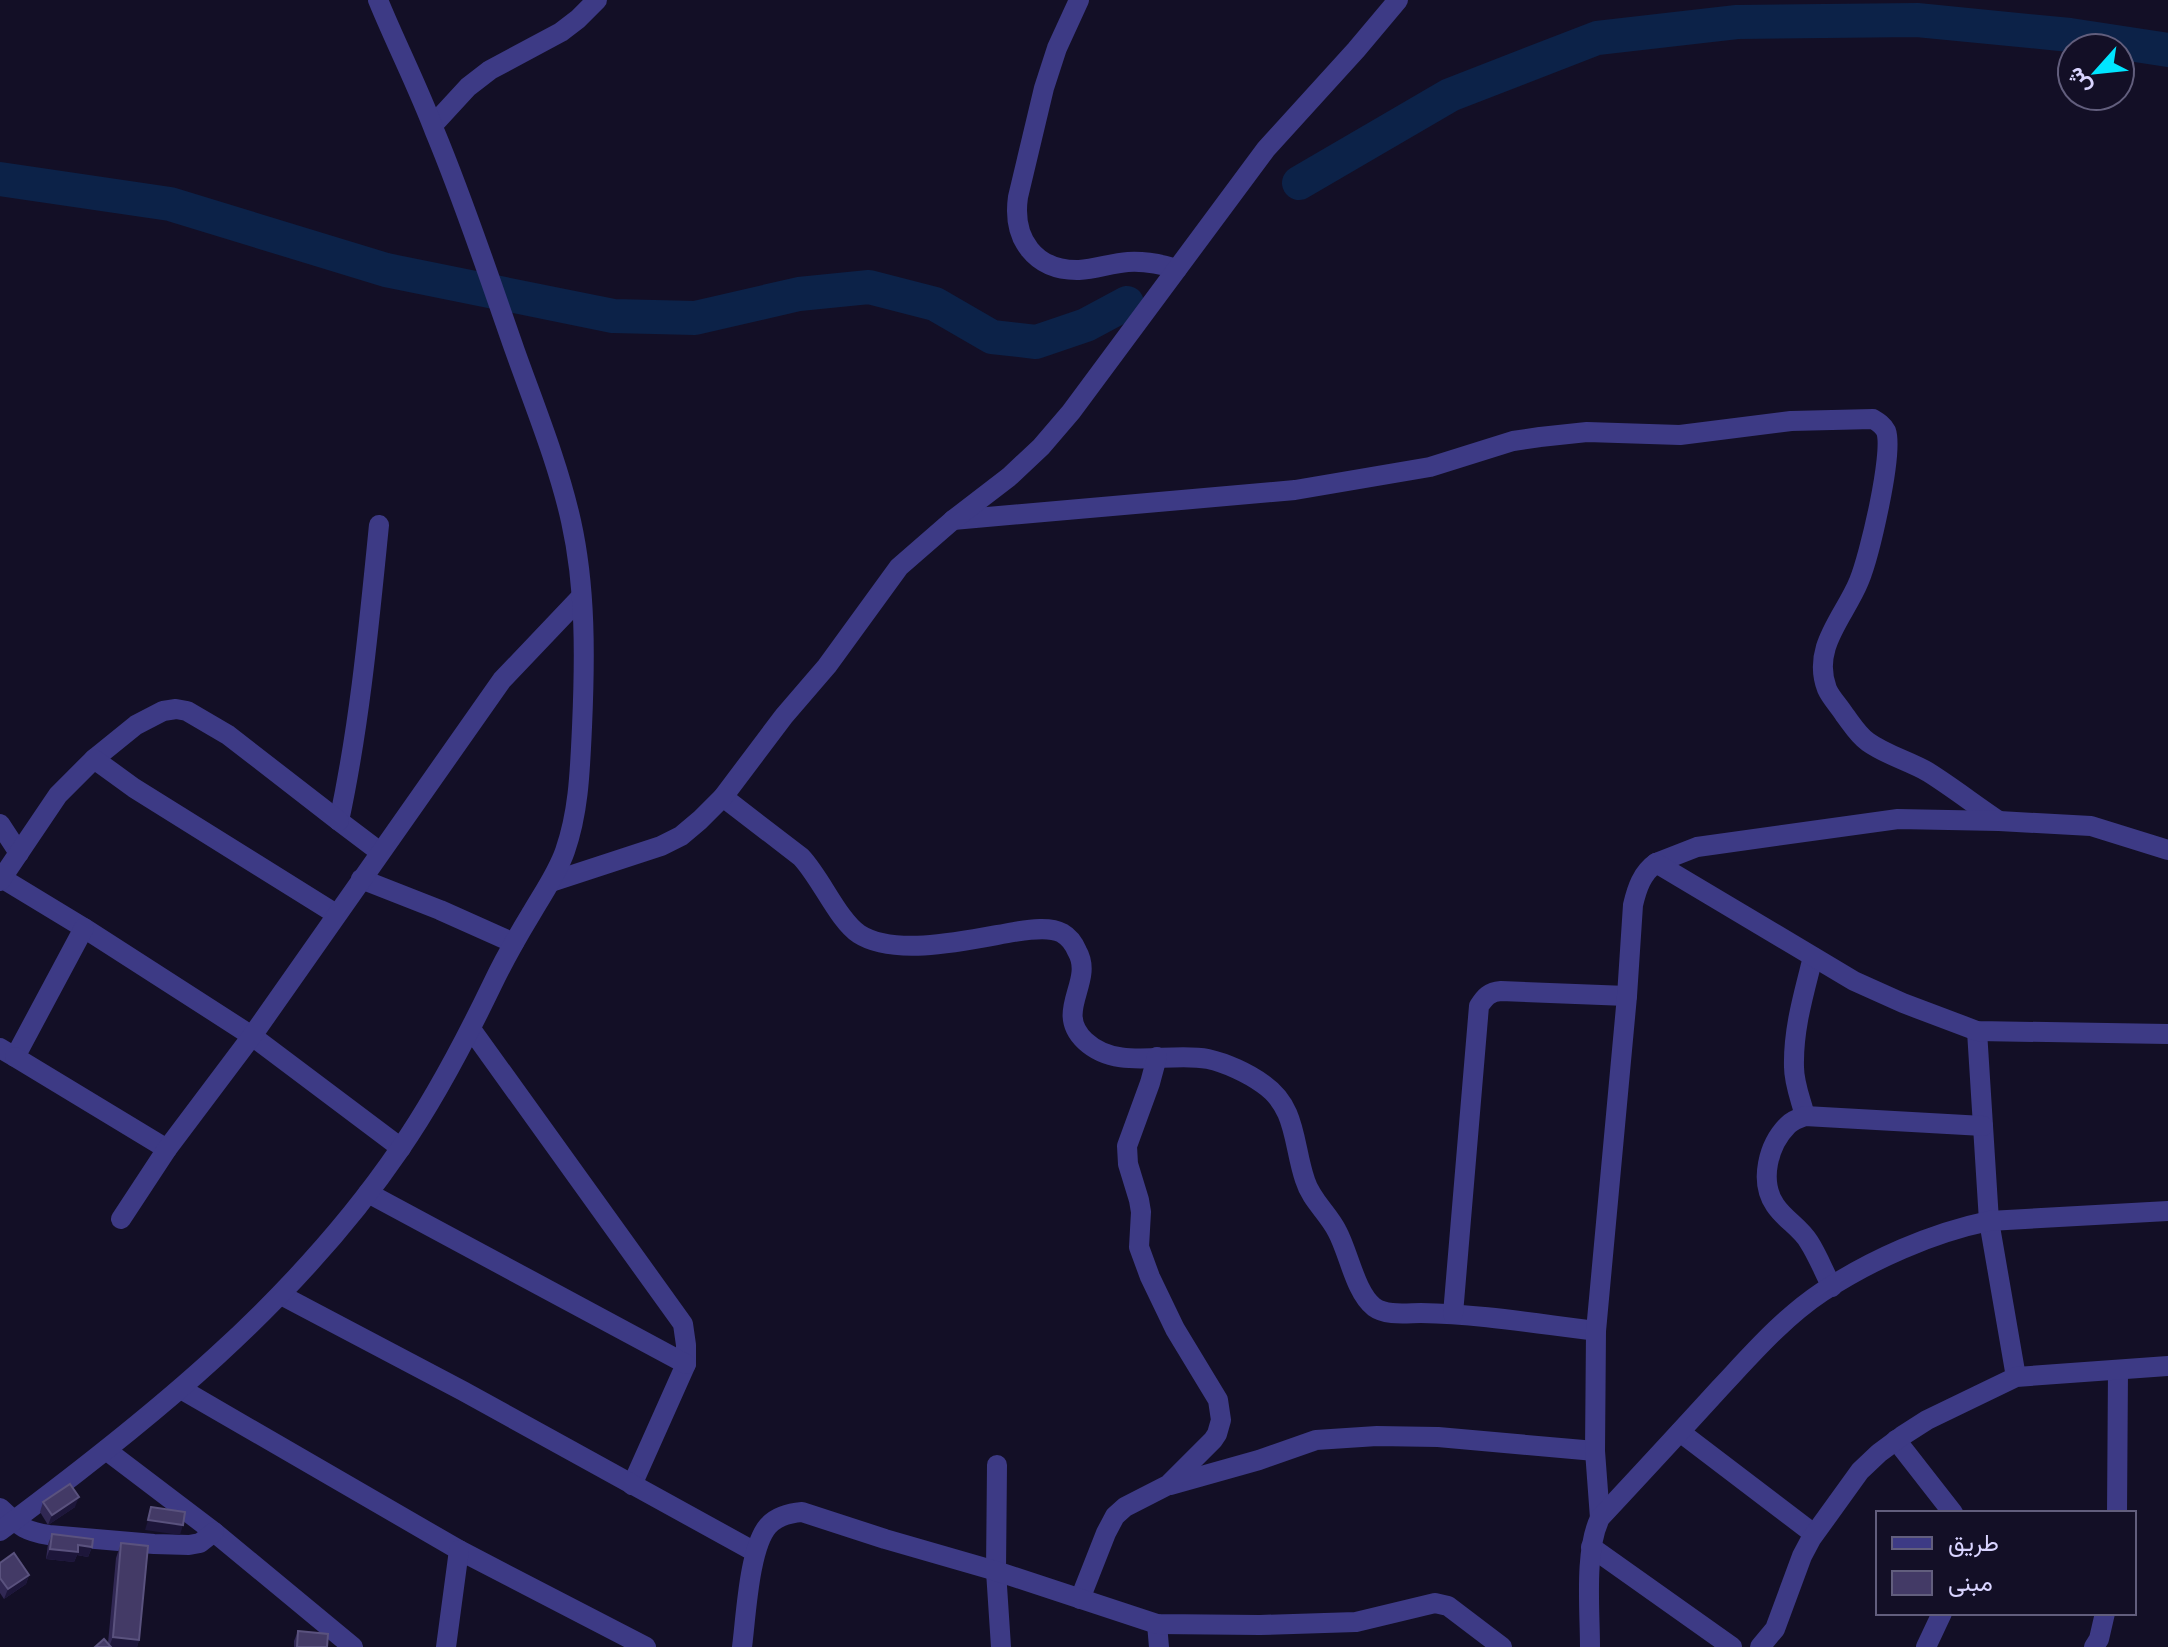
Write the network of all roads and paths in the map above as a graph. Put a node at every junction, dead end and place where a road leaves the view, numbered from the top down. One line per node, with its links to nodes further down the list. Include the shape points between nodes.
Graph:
1 (378, 0): 5 (street)
2 (597, 0): 5 (street, via 561,32 490,70)
3 (1079, 0): 6 (street, via 1041,102 1017,205 1021,235 1051,267 1081,270 1128,262)
4 (1398, 0): 6 (street, via 1266,149)
5 (433, 125): 9 (street, via 546,436 571,522)
6 (1177, 269): 7 (street, via 1041,447)
7 (953, 520): 11 (street, via 899,567); 13 (street, via 1295,490 1430,467 1540,437 1587,432 1680,435 1791,421 1873,419 1886,433 1888,450 1867,561 1823,655 1828,691 1867,742 1925,770)
8 (379, 525): 12 (street, via 367,649)
9 (581, 597): 16 (street, via 502,680); 21 (street, via 585,667 580,790)
10 (94, 759): 12 (street, via 163,711 187,711 228,735); 17 (street, via 58,795); 22 (street)
11 (723, 797): 21 (street, via 681,836 661,846); 32 (street, via 801,857 861,936 916,945 1025,930 1058,931 1081,959 1072,1009 1083,1039 1123,1059)
12 (339, 821): 16 (street)
13 (1999, 821): 15 (street, via 2091,826); 18 (street, via 1898,819 1697,847)
14 (0, 824): 17 (street)
15 (2168, 850)
16 (380, 852): 20 (street)
17 (19, 853): 19 (street)
18 (1656, 863): 25 (street); 26 (street, via 1645,873 1633,905)
19 (1, 879): 23 (street)
20 (361, 879): 22 (street); 24 (street)
21 (551, 882): 24 (street)
22 (336, 914): 30 (street)
23 (84, 928): 30 (street); 31 (street)
24 (514, 943): 27 (street)
25 (1813, 957): 28 (street, via 1854,981); 33 (street, via 1795,1047 1794,1069)
26 (1627, 996): 43 (street, via 1501,991 1490,993 1479,1006); 44 (street)
27 (471, 1029): 35 (street); 45 (street, via 683,1324)
28 (1977, 1031): 29 (street); 34 (street)
29 (2168, 1034)
30 (252, 1036): 35 (street); 36 (street)
31 (8, 1052): 36 (street)
32 (1157, 1057): 43 (street, via 1208,1059 1272,1090 1293,1125 1312,1197 1336,1229 1371,1305 1381,1311); 56 (street, via 1127,1146 1141,1212 1139,1247 1175,1329 1221,1410 1213,1440)
33 (1805, 1116): 34 (street); 41 (street, via 1788,1125 1775,1144 1766,1185 1778,1210 1810,1242)
34 (1983, 1126): 40 (street)
35 (401, 1148): 37 (street)
36 (167, 1149): 39 (street)
37 (368, 1193): 42 (street); 45 (street)
38 (2168, 1211): 40 (street)
39 (121, 1219)
40 (1989, 1221): 41 (street, via 1912,1245); 48 (street)
41 (1832, 1287): 50 (street, via 1789,1317)
42 (281, 1295): 49 (street); 55 (street)
43 (1453, 1314): 44 (street)
44 (1596, 1331): 53 (street)
45 (686, 1364): 55 (street)
46 (2168, 1366): 47 (street)
47 (2118, 1370): 48 (street); 58 (street)
48 (2016, 1377): 51 (street)
49 (181, 1389): 52 (street); 64 (street)
50 (1680, 1432): 59 (street); 62 (street)
51 (1896, 1440): 57 (street); 62 (street, via 1860,1471)
52 (106, 1450): 60 (street); 61 (street)
53 (1595, 1451): 56 (street, via 1438,1437 1316,1440); 59 (street)
54 (997, 1465): 66 (street)
55 (632, 1485): 65 (street)
56 (1168, 1485): 67 (street, via 1115,1516)
57 (1951, 1511)
58 (2117, 1511)
59 (1600, 1518): 63 (street)
60 (5, 1520): 61 (street, via 49,1535 154,1544 200,1543)
61 (214, 1532): 71 (street)
62 (1814, 1534): 80 (street, via 1775,1629)
63 (1591, 1547): 78 (street); 79 (street)
64 (459, 1550): 72 (street); 73 (street)
65 (755, 1552): 66 (street, via 767,1527 788,1513 802,1512); 74 (street)
66 (996, 1571): 67 (street); 75 (street)
67 (1080, 1599): 70 (street)
68 (1941, 1615): 81 (street)
69 (2105, 1615): 82 (street)
70 (1157, 1624): 76 (street); 77 (street, via 1356,1622 1435,1603 1448,1606)
71 (353, 1647)
72 (446, 1647)
73 (646, 1647)
74 (742, 1647)
75 (1001, 1647)
76 (1159, 1647)
77 (1502, 1647)
78 (1590, 1647)
79 (1732, 1647)
80 (1760, 1647)
81 (1926, 1647)
82 (2094, 1647)

